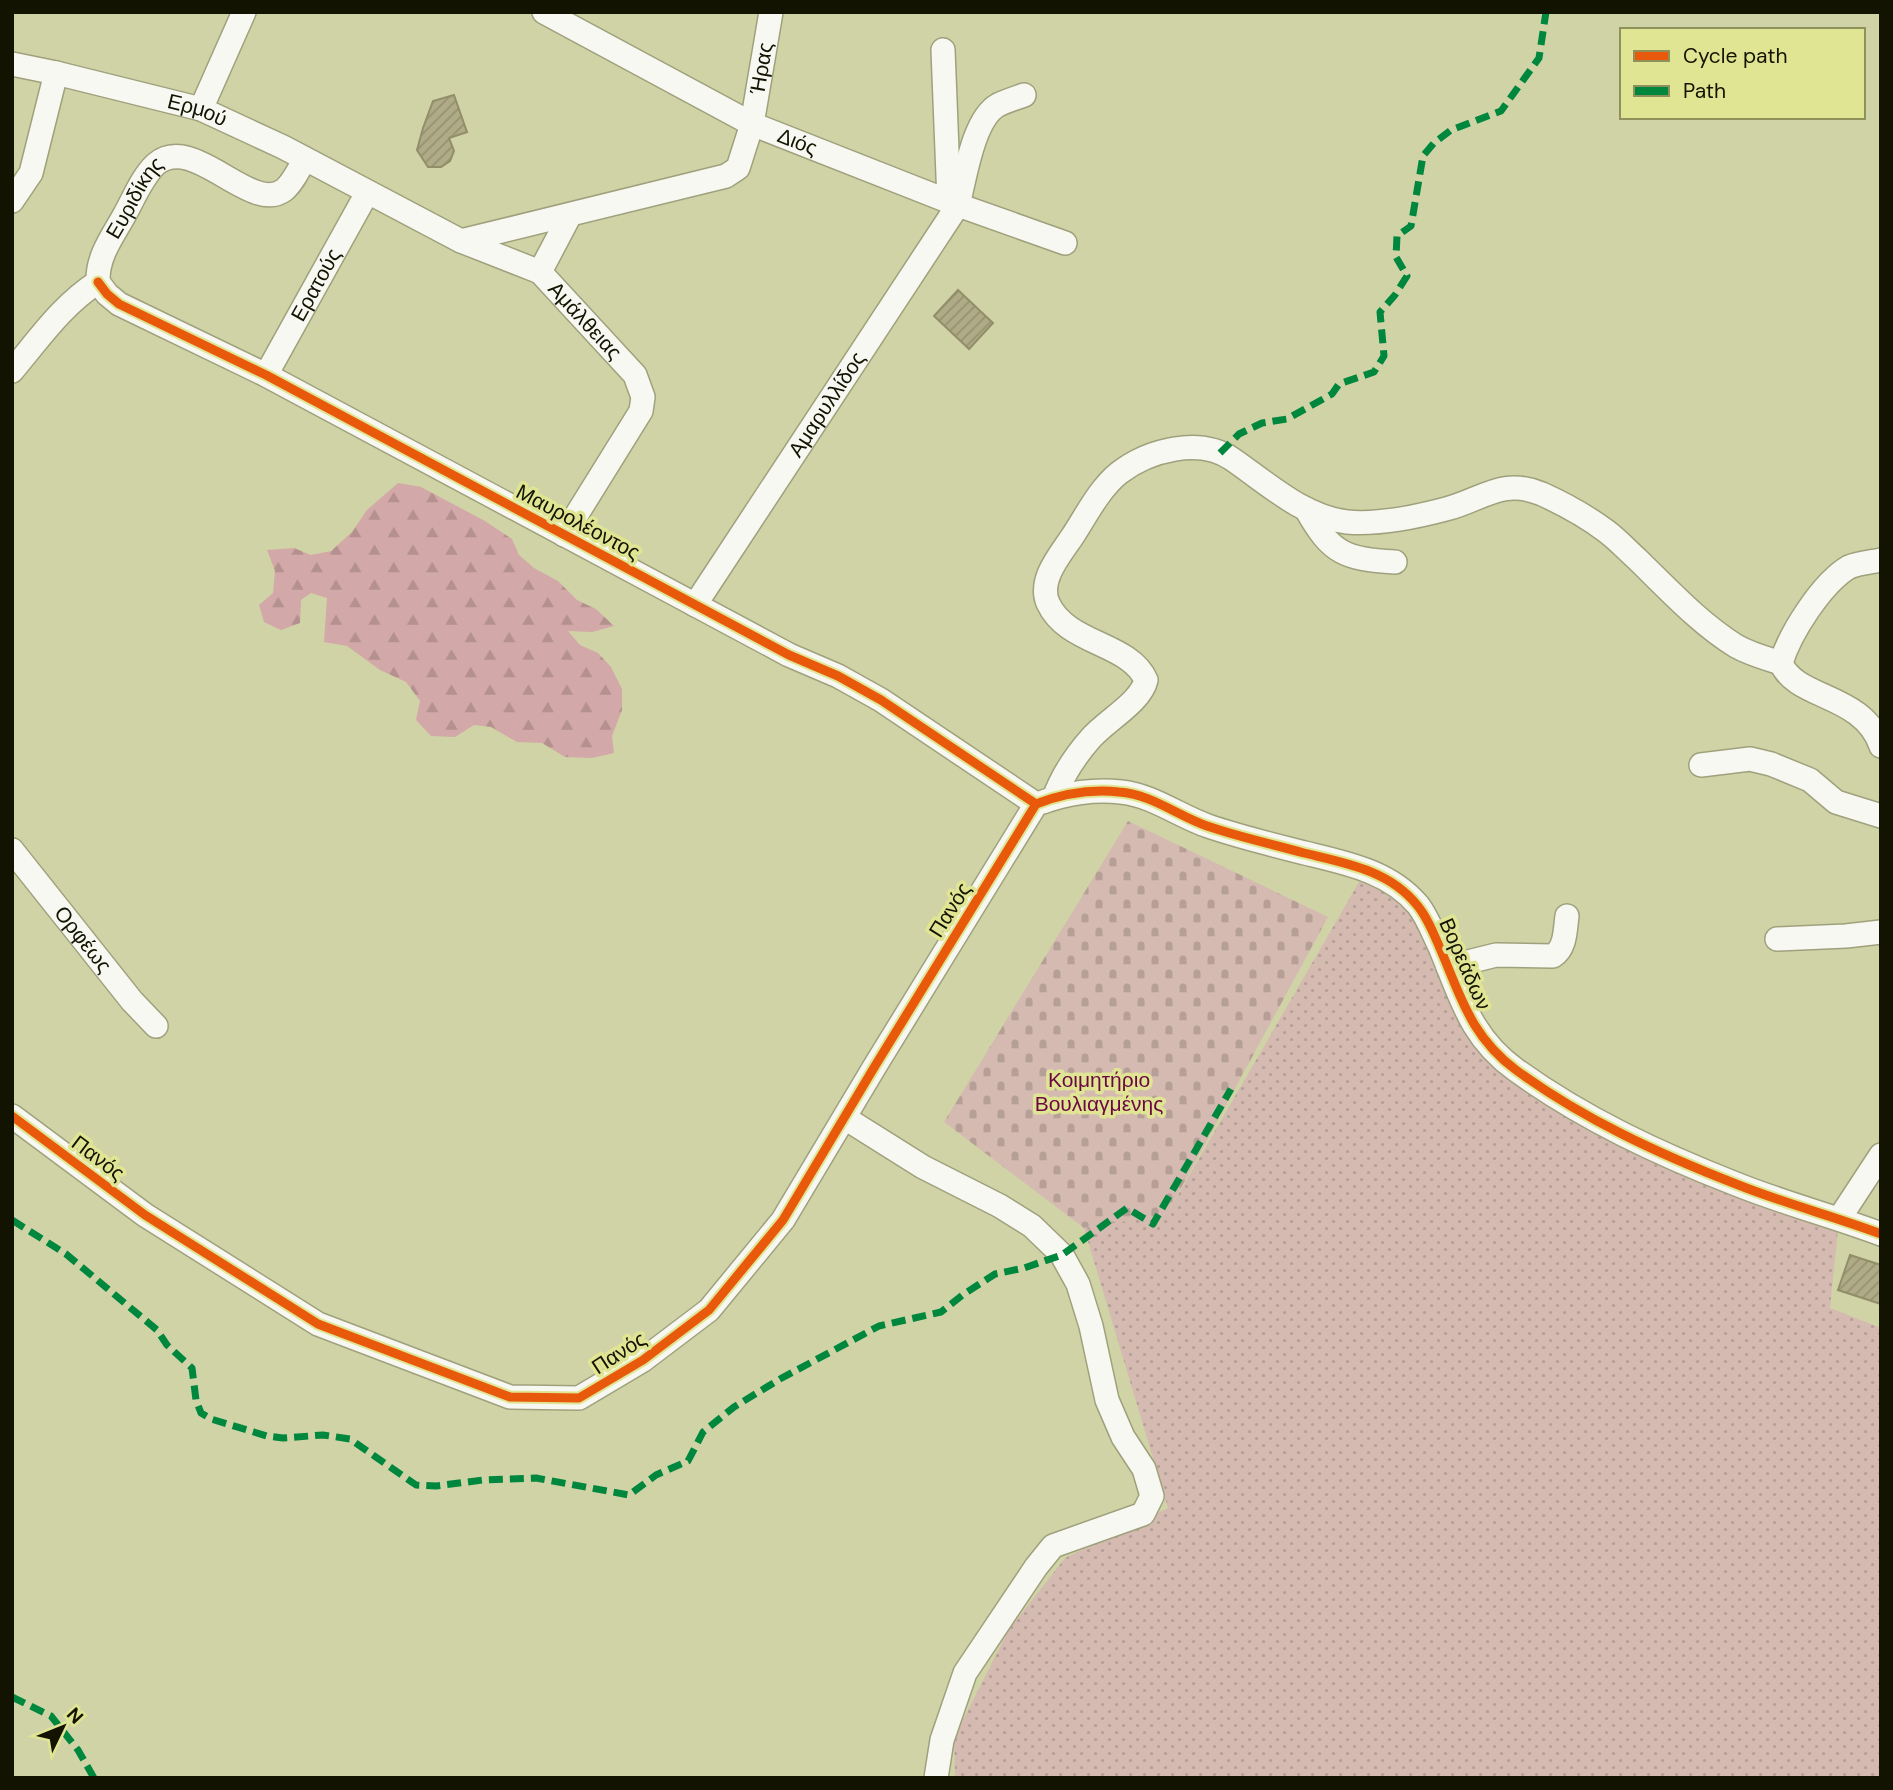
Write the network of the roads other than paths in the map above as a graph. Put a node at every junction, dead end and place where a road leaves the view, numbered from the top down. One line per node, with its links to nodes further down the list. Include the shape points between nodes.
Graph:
1 (244, 12): 8 (street)
2 (544, 12): 9 (street, Διός)
3 (771, 12): 9 (street, Ήρας)
4 (943, 50): 13 (street)
5 (12, 64): 6 (street, Ερμού)
6 (56, 72): 8 (street, Ερμού); 12 (street, via 31,173)
7 (1024, 95): 13 (street, Αμαρυλλίδος, via 996,106 977,132)
8 (201, 109): 10 (street, Ερμού)
9 (752, 124): 13 (street, Διός); 14 (street, Ήρας, via 738,168 726,176)
10 (305, 159): 11 (street, Ερμού); 18 (street, Ευριδίκης, via 283,191 274,194 260,194 188,158 172,156 158,163 103,252 97,269)
11 (367, 194): 15 (street, Αμάλθειας); 20 (street, Ερατούς)
12 (12, 201)
13 (954, 203): 16 (street, Διός); 25 (street, Αμαρυλλίδος)
14 (570, 215): 15 (street, Ήρας); 17 (street)
15 (461, 241): 17 (street, Αμάλθειας)
16 (1065, 243)
17 (540, 272): 22 (street, Αμάλθειας, via 635,375 643,397 640,411)
18 (99, 282): 19 (street, via 80,293); 20 (street, Μαυρολέοντος, via 119,303)
19 (12, 371)
20 (266, 375): 22 (street, Μαυρολέοντος)
21 (1306, 509): 24 (street, via 1339,551 1356,558); 26 (street, via 1346,522 1384,521 1449,509 1482,494 1519,486 1571,509 1607,532 1684,605 1735,645 1751,654); 29 (street, Πανός, via 1208,448 1177,448 1119,473 1051,569 1046,588 1048,603 1061,621 1134,663 1146,680 1140,694 1093,736)
22 (564, 535): 25 (street, Μαυρολέοντος)
23 (1881, 559): 26 (street, via 1851,566 1828,582)
24 (1395, 562)
25 (695, 605): 29 (street, Μαυρολέοντος, via 881,699)
26 (1785, 652): 27 (street, via 1786,673 1853,709 1873,729)
27 (1881, 746)
28 (1701, 765): 30 (street, via 1744,759 1764,762 1810,779 1840,804)
29 (1045, 801): 35 (street, Βορεάδων, via 1098,791 1139,795 1209,827 1369,870 1392,882 1419,906); 38 (street, Πανός)
30 (1881, 816)
31 (12, 850): 36 (street, Ορφέως)
32 (1567, 916): 35 (street, via 1560,951 1553,956 1496,955)
33 (1881, 932): 34 (street)
34 (1777, 939)
35 (1448, 967): 40 (street, Βορεάδων, via 1480,1035 1539,1086 1629,1138 1738,1185)
36 (156, 1026)
37 (12, 1116): 38 (street, Πανός, via 145,1215 318,1324 510,1397 579,1398 643,1360 709,1310 783,1220)
38 (845, 1118): 42 (street, via 1032,1226 1062,1255 1091,1326 1107,1400 1144,1469 1152,1496 1143,1514 1053,1546 1036,1567 965,1673 942,1740)
39 (1881, 1155): 40 (street)
40 (1839, 1219): 41 (street, Βορεάδων)
41 (1881, 1234)
42 (936, 1778)

